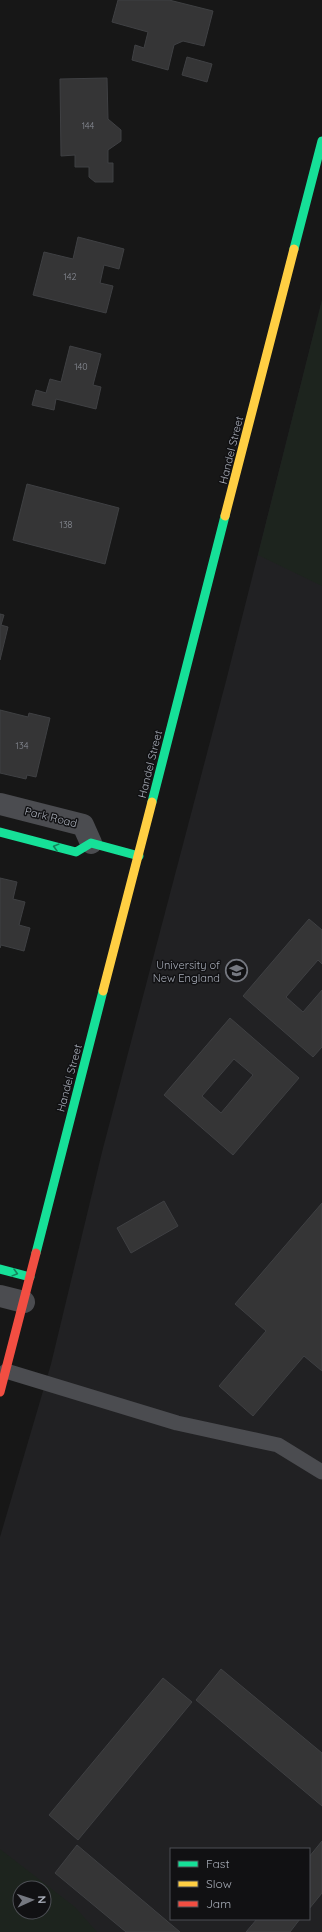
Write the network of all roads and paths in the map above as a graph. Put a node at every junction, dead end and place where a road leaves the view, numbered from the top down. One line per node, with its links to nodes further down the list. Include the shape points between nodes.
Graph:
1 (322, 141): 5 (street, Handel Street)
2 (0, 804): 4 (street, Park Road, via 83,825)
3 (0, 832): 4 (street, one-way to 3, via 76,852)
4 (91, 843): 5 (street)
5 (139, 856): 7 (street, Handel Street)
6 (0, 1269): 7 (street, one-way to 7)
7 (30, 1277): 9 (street, Handel Street)
8 (0, 1296): 9 (street)
9 (24, 1302): 10 (street, Handel Street)
10 (6, 1371): 11 (street, Handel Street); 12 (lane, via 177,1423 278,1445)
11 (0, 1392)
12 (322, 1472)

